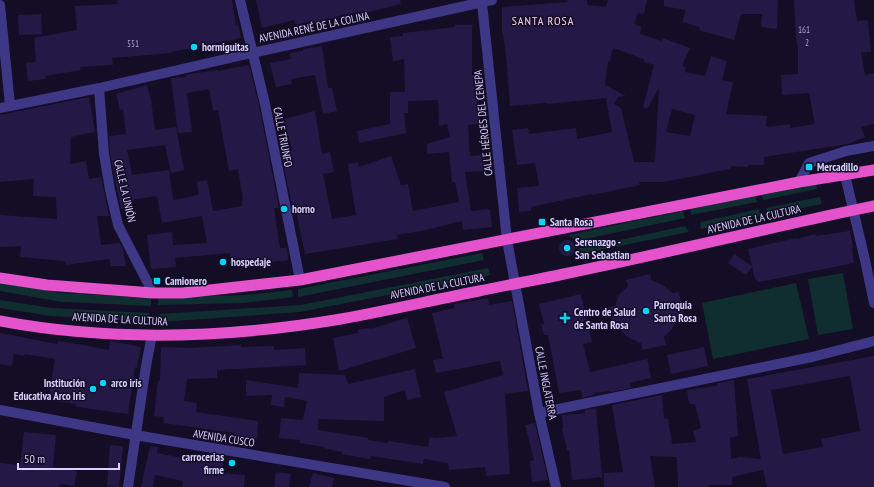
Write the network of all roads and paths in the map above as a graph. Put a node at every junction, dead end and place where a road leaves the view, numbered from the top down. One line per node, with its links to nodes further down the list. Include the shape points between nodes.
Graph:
1 (240, 0): 5 (street, CALLE TRIUNFO)
2 (492, 0): 3 (street, AVENIDA RENÉ DE LA COLINA)
3 (482, 3): 5 (street, AVENIDA RENÉ DE LA COLINA); 14 (street, CALLE HÉROES DEL CENEPA)
4 (0, 5): 7 (street)
5 (252, 52): 6 (street, AVENIDA RENÉ DE LA COLINA); 16 (street, CALLE TRIUNFO, via 265,104)
6 (99, 88): 7 (street, AVENIDA RENÉ DE LA COLINA); 18 (street, CALLE LA UNIÓN, via 104,154 118,225)
7 (5, 106)
8 (874, 146): 11 (street, via 846,151 809,163)
9 (874, 170): 10 (highway)
10 (845, 175): 11 (highway); 13 (street)
11 (799, 182): 14 (highway)
12 (874, 206): 13 (highway, AVENIDA DE LA CULTURA)
13 (853, 211): 17 (highway, AVENIDA DE LA CULTURA); 19 (street)
14 (507, 240): 16 (highway); 17 (street, CALLE HÉROES DEL CENEPA)
15 (0, 278): 18 (highway, via 47,285)
16 (300, 280): 18 (highway, via 183,293)
17 (516, 284): 21 (highway, AVENIDA DE LA CULTURA, via 340,319 222,333); 24 (street, CALLE INGLATERRA)
18 (153, 293)
19 (874, 303)
20 (0, 320): 21 (highway, AVENIDA DE LA CULTURA, via 91,333)
21 (152, 335): 25 (street)
22 (874, 341): 24 (street, via 812,357)
23 (0, 410): 25 (street, AVENIDA CUSCO)
24 (539, 413): 28 (street, CALLE INGLATERRA)
25 (134, 435): 26 (street); 27 (street, AVENIDA CUSCO)
26 (128, 487)
27 (445, 487)
28 (556, 487)

